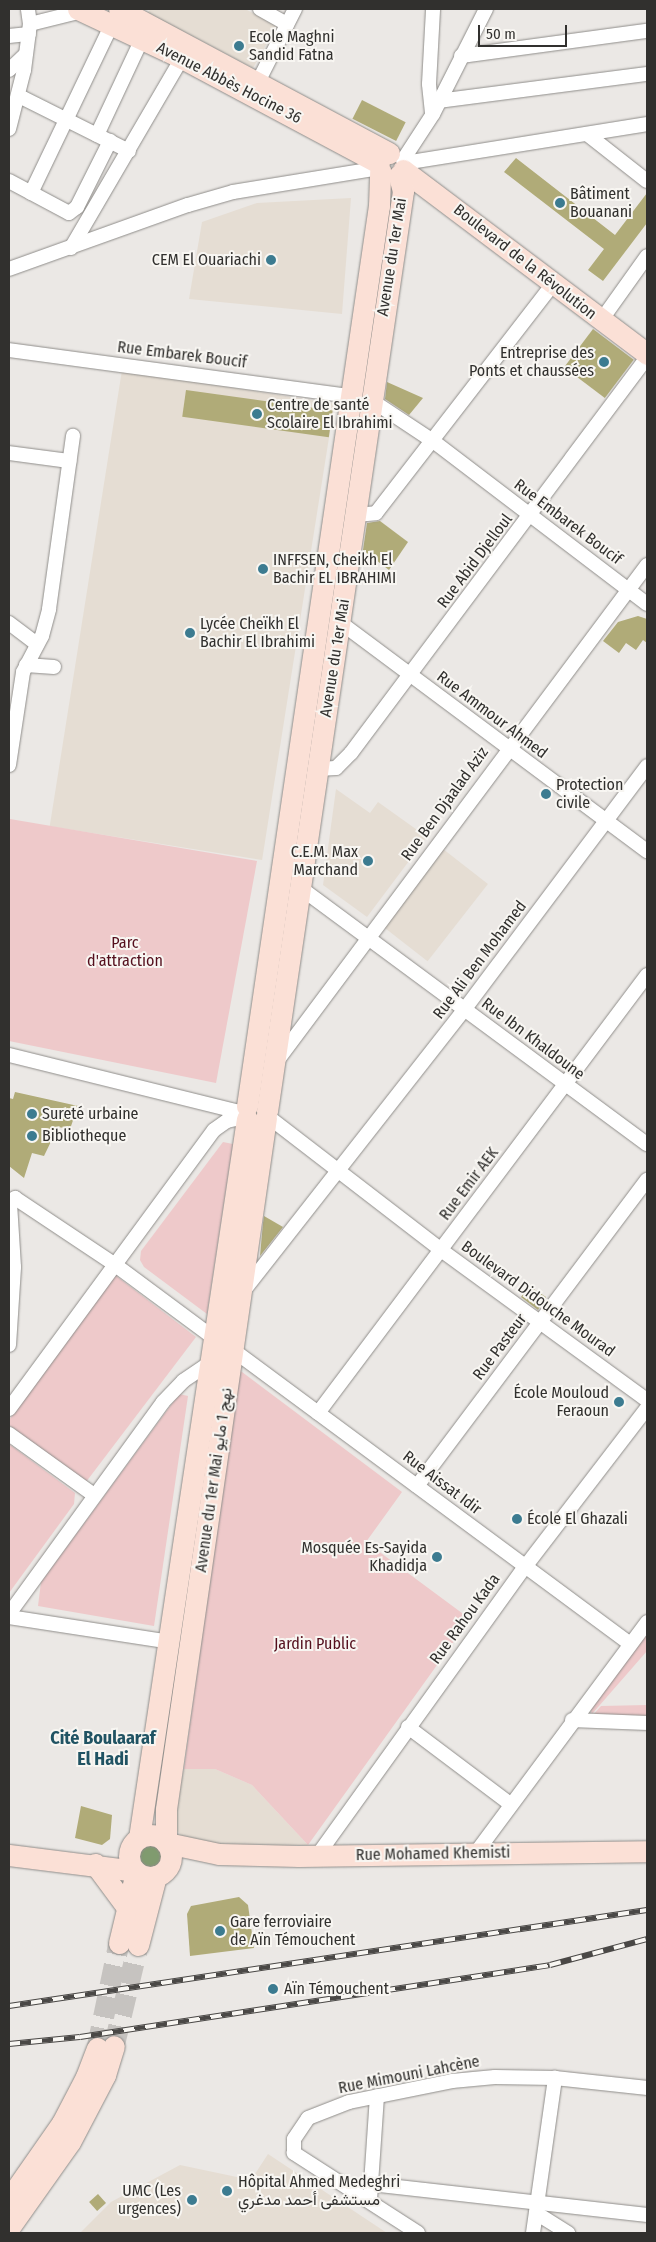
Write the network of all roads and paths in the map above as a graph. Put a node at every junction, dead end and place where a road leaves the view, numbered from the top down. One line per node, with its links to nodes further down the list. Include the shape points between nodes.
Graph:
1 (28, 9): 10 (street)
2 (260, 9): 9 (street)
3 (295, 9): 9 (street)
4 (433, 9): 21 (street, via 429,84)
5 (486, 9): 14 (street)
6 (80, 10): 7 (main road, Avenue Abbès Hocine 36); 10 (street)
7 (116, 17): 8 (main road, Avenue Abbès Hocine 36); 22 (street)
8 (141, 22): 15 (main road, Avenue Abbès Hocine 36); 18 (main road, Avenue Abbès Hocine 36); 26 (street)
9 (286, 24): 18 (street)
10 (29, 29): 12 (street); 13 (street)
11 (647, 31): 14 (street)
12 (9, 36)
13 (24, 56): 16 (street); 20 (street)
14 (461, 56): 19 (street)
15 (182, 58): 28 (street); 29 (main road, Avenue Abbès Hocine 36)
16 (9, 70)
17 (647, 74): 19 (street)
18 (258, 80): 29 (main road, Avenue Abbès Hocine 36)
19 (438, 100): 21 (street)
20 (14, 101): 22 (street); 24 (street)
21 (432, 114): 29 (street)
22 (67, 121): 26 (street); 32 (street)
23 (647, 124): 25 (street)
24 (9, 129)
25 (587, 134): 29 (street); 31 (street)
26 (97, 135): 27 (street)
27 (110, 141): 28 (street); 32 (street, via 74,212 64,213)
28 (129, 150): 33 (street)
29 (390, 163): 33 (street, via 233,192); 36 (main road, Boulevard de la Révolution); 41 (main road, Avenue du 1er Mai, via 379,206)
30 (9, 181): 32 (street)
31 (647, 181)
32 (31, 193)
33 (71, 248): 35 (street)
34 (647, 256): 37 (street)
35 (9, 269)
36 (552, 285): 37 (main road, Boulevard de la Révolution); 43 (street)
37 (600, 322): 39 (main road, Boulevard de la Révolution)
38 (9, 350): 41 (street, Rue Embarek Boucif)
39 (647, 354)
40 (647, 358): 48 (street, Rue Abid Djelloul)
41 (361, 398): 43 (street, Rue Embarek Boucif); 46 (main road, Avenue du 1er Mai); 47 (main road, Avenue du 1er Mai)
42 (73, 436): 45 (street)
43 (433, 441): 47 (street, via 376,513); 48 (street, Rue Embarek Boucif)
44 (9, 453): 45 (street)
45 (69, 461): 54 (street, via 49,609)
46 (334, 512): 47 (main road); 60 (main road, Avenue du 1er Mai)
47 (355, 515): 53 (main road, Avenue du 1er Mai)
48 (531, 516): 50 (street, Rue Embarek Boucif); 57 (street, Rue Abid Djelloul)
49 (647, 565): 50 (street, Rue Ben Djaalad Aziz)
50 (628, 590): 51 (street, Rue Embarek Boucif); 58 (street, Rue Ben Djaalad Aziz)
51 (647, 604)
52 (9, 623): 54 (street)
53 (341, 623): 57 (street, Rue Ammour Ahmed); 62 (main road, Avenue du 1er Mai)
54 (37, 644): 55 (street)
55 (26, 664): 56 (street); 59 (street)
56 (54, 667)
57 (410, 675): 58 (street, Rue Ammour Ahmed); 62 (street, Rue Abid Djelloul, via 342,763)
58 (507, 749): 63 (street, Rue Ammour Ahmed); 66 (street, Rue Ben Djaalad Aziz)
59 (9, 765)
60 (296, 766): 62 (main road); 72 (main road, Avenue du 1er Mai)
61 (647, 766): 63 (street, Rue Ali Ben Mohamed)
62 (318, 769): 65 (main road, Avenue du 1er Mai)
63 (606, 822): 64 (street, Rue Ammour Ahmed); 68 (street, Rue Ali Ben Mohamed)
64 (647, 851)
65 (302, 889): 66 (street, Rue Ibn Khaldoune); 70 (main road, Avenue du 1er Mai)
66 (369, 937): 68 (street, Rue Ibn Khaldoune); 70 (street, Rue Ben Djaalad Aziz)
67 (647, 975): 71 (street, Rue Emir AEK)
68 (464, 1010): 71 (street, Rue Ibn Khaldoune); 74 (street, Rue Ali Ben Mohamed)
69 (9, 1055): 72 (street)
70 (273, 1065): 72 (main road, Avenue du 1er Mai)
71 (564, 1085): 73 (street, Rue Ibn Khaldoune); 77 (street, Rue Emir AEK)
72 (255, 1114): 74 (street, Boulevard Didouche Mourad); 78 (street, via 214,1130); 79 (main road, Avenue du 1er Mai نهج 1 مايو); 81 (main road, Avenue du 1er Mai نهج 1 مايو)
73 (647, 1144)
74 (338, 1172): 77 (street, Boulevard Didouche Mourad); 79 (street)
75 (647, 1180): 80 (street, Rue Pasteur)
76 (10, 1211): 78 (street, via 12,1199 24,1202); 82 (street, via 14,1267)
77 (442, 1250): 80 (street, Boulevard Didouche Mourad); 88 (street, Rue Emir AEK)
78 (114, 1264): 81 (street); 87 (street)
79 (242, 1294): 83 (main road, Avenue du 1er Mai نهج 1 مايو)
80 (540, 1323): 85 (street, Boulevard Didouche Mourad); 90 (street, Rue Pasteur)
81 (214, 1338): 83 (main road); 84 (main road, Avenue du 1er Mai نهج 1 مايو)
82 (9, 1345)
83 (234, 1350): 88 (street, Rue Aissat Idir); 102 (main road, Avenue du 1er Mai نهج 1 مايو, via 166,1809)
84 (210, 1363): 91 (street, via 183,1381 163,1402); 95 (main road, Avenue du 1er Mai نهج 1 مايو)
85 (647, 1400)
86 (647, 1408): 92 (street, Rue Rahou Kada)
87 (9, 1409)
88 (318, 1413): 90 (street, Rue Aissat Idir)
89 (9, 1434): 91 (street)
90 (417, 1486): 92 (street, Rue Aissat Idir)
91 (94, 1495): 93 (street)
92 (525, 1566): 96 (street, Rue Aissat Idir); 99 (street, Rue Rahou Kada)
93 (9, 1616): 95 (street)
94 (647, 1622): 96 (street)
95 (170, 1642): 101 (main road, Avenue du 1er Mai نهج 1 مايو)
96 (630, 1644): 97 (street)
97 (572, 1720): 98 (street); 100 (street)
98 (647, 1723)
99 (408, 1727): 100 (street); 108 (street, Rue Rahou Kada)
100 (510, 1804): 107 (street)
101 (135, 1843): 102 (main road, via 156,1836); 103 (main road, via 84,1854); 110 (main road, via 129,1860)
102 (167, 1843): 106 (main road, Rue Mohamed Khemisti); 110 (main road, via 171,1854)
103 (9, 1845)
104 (647, 1851): 107 (main road, Rue Mohamed Khemisti)
105 (9, 1854): 109 (main road)
106 (219, 1854): 108 (main road, Rue Mohamed Khemisti); 110 (main road, Rue Mohamed Khemisti)
107 (475, 1854): 108 (main road, Rue Mohamed Khemisti)
108 (317, 1856)
109 (95, 1864): 110 (main road); 111 (main road)
110 (149, 1871): 111 (main road); 111 (main road, via 129,1944)
111 (126, 1906)
112 (555, 2078): 113 (street, Rue Mimouni Lahcène); 114 (street, Rue Mimouni Lahcène, via 452,2081); 118 (street)
113 (647, 2088)
114 (377, 2096): 115 (street); 117 (street, Rue Mimouni Lahcène, via 348,2102 308,2118 294,2139 294,2153)
115 (371, 2184): 117 (street); 118 (street)
116 (9, 2199): 120 (main road, via 62,2123 105,2047 105,2075 70,2142)
117 (370, 2200): 121 (street)
118 (537, 2206): 119 (street); 122 (street); 123 (street)
119 (647, 2215)
120 (9, 2228)
121 (418, 2233)
122 (533, 2233)
123 (568, 2233)

